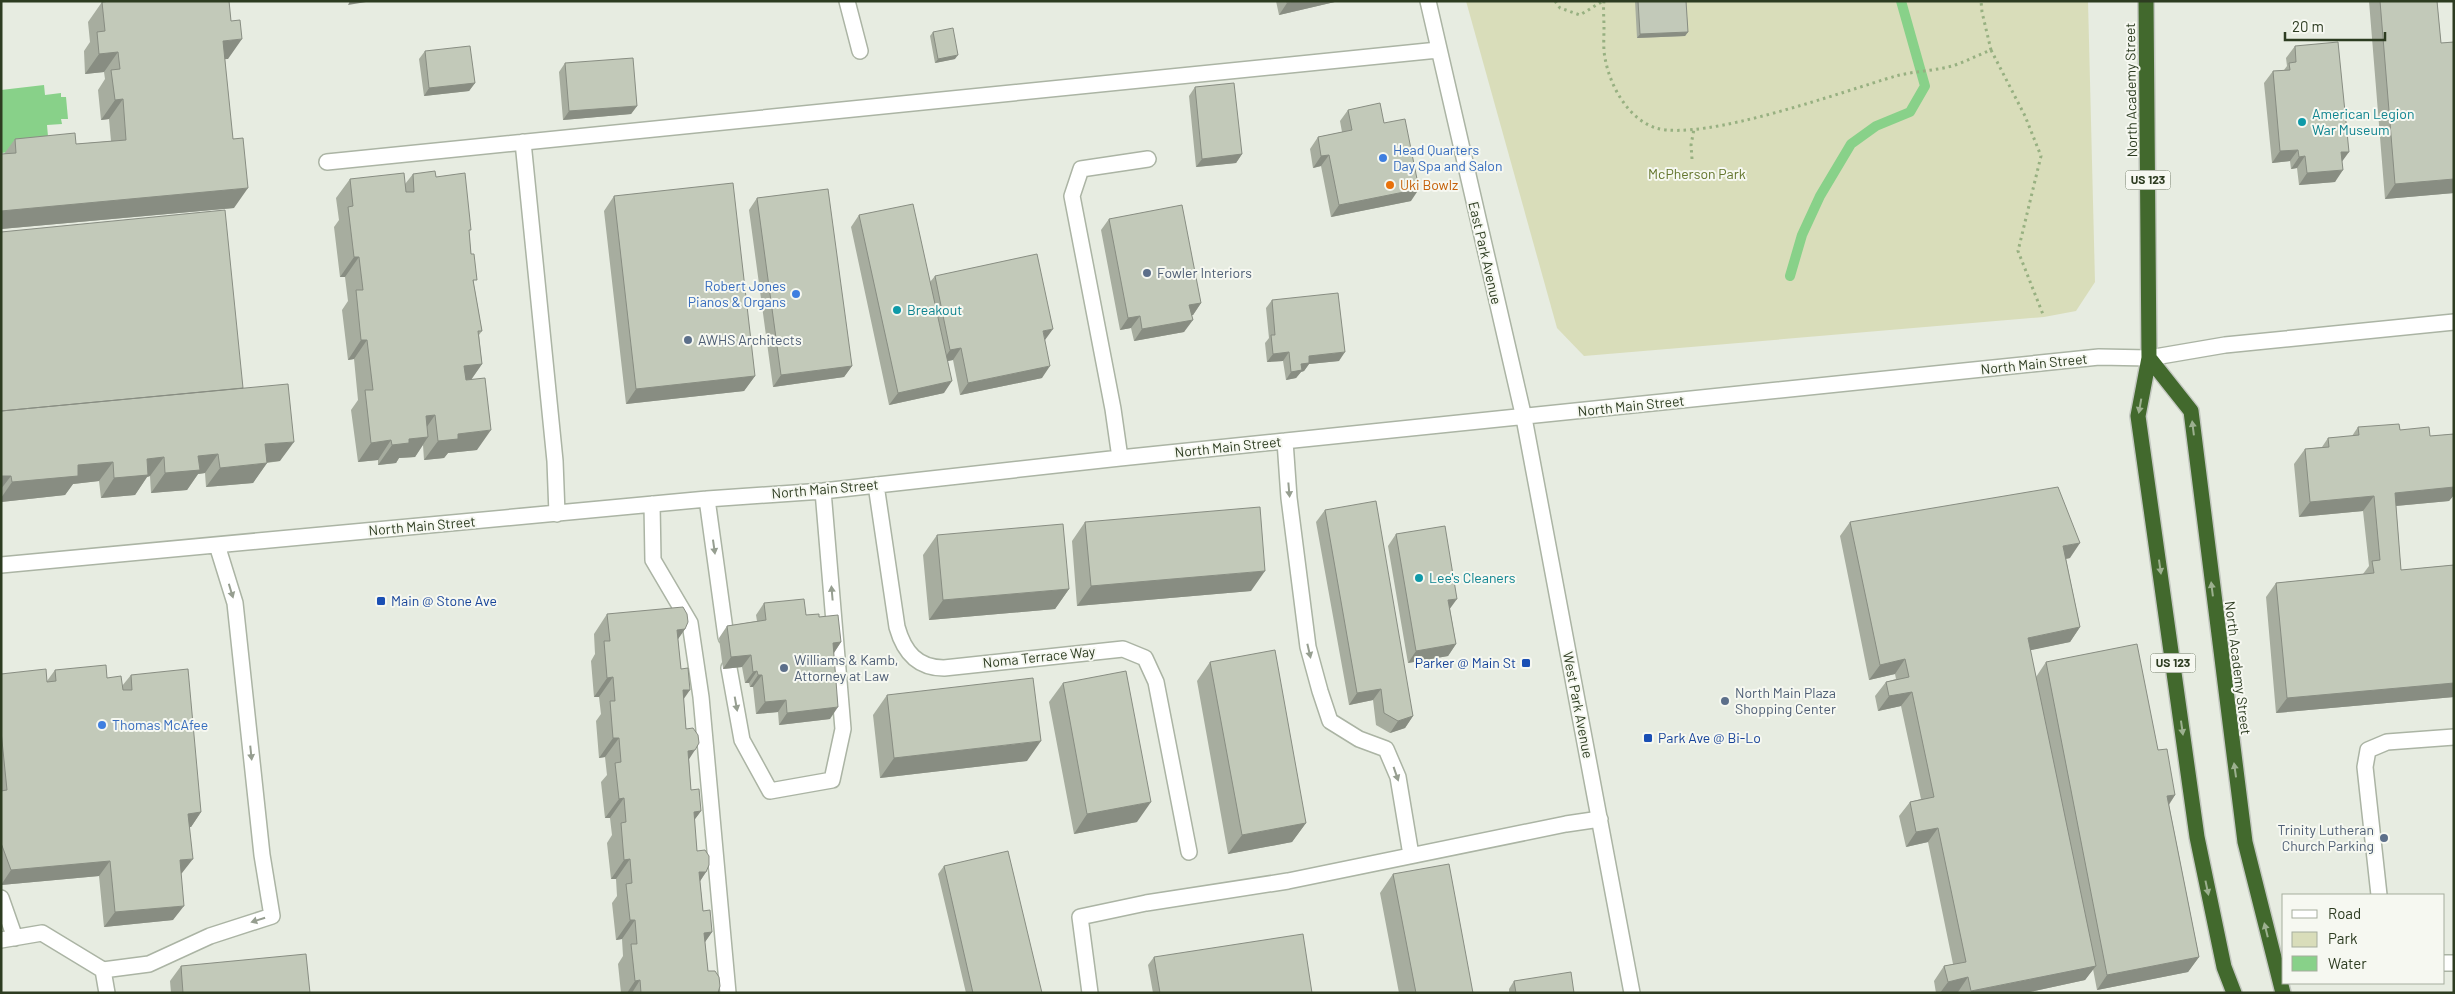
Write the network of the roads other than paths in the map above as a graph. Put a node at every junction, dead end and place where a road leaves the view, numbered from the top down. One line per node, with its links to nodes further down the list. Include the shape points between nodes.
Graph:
1 (847, 1): 5 (street)
2 (1428, 1): 4 (street, East Park Avenue)
3 (2146, 1): 10 (highway, North Academy Street / US 123)
4 (1438, 50): 6 (street); 11 (street, East Park Avenue)
5 (860, 51)
6 (523, 142): 8 (street); 18 (street, via 555,461)
7 (1148, 159): 13 (street, via 1081,170 1072,196)
8 (327, 162)
9 (2454, 322): 10 (street, North Main Street, via 2225,345)
10 (2148, 358): 11 (street, North Main Street, via 2099,357); 35 (highway, North Academy Street / US 123, one-way to 35, via 2138,416 2197,837 2224,967); 36 (highway, North Academy Street, one-way to 10, via 2245,842 2191,410)
11 (1524, 418): 12 (street, North Main Street); 24 (street, West Park Avenue)
12 (1285, 441): 13 (street, North Main Street); 26 (street, one-way to 26, via 1308,647 1320,691 1330,721 1359,739 1386,749 1398,777)
13 (1120, 458): 14 (street, North Main Street)
14 (876, 485): 15 (street, North Main Street); 25 (street, Noma Terrace Way, via 897,627 909,653 920,664 944,668 1123,649 1145,658 1156,682)
15 (823, 491): 16 (street, North Main Street); 22 (street, one-way to 15, via 742,740 770,791 832,780 843,729)
16 (707, 499): 17 (street, North Main Street); 21 (street, one-way to 21)
17 (652, 504): 18 (street, North Main Street); 32 (street, via 653,560 690,623)
18 (557, 514): 19 (street, North Main Street)
19 (217, 545): 20 (street, North Main Street); 30 (street, one-way to 30, via 235,603 262,855 272,916 210,936 149,964)
20 (1, 565)
21 (726, 637)
22 (729, 668)
23 (2454, 736): 27 (street, via 2387,742 2368,750 2365,767)
24 (1600, 819): 26 (street); 34 (street, West Park Avenue)
25 (1189, 852)
26 (1412, 855): 33 (street, via 1288,882 1146,903 1080,917)
27 (2379, 894)
28 (1, 898): 29 (street)
29 (8, 939): 30 (street, via 42,933)
30 (103, 970): 31 (street)
31 (107, 993)
32 (728, 993)
33 (1090, 993)
34 (1632, 993)
35 (2234, 993)
36 (2283, 993)

